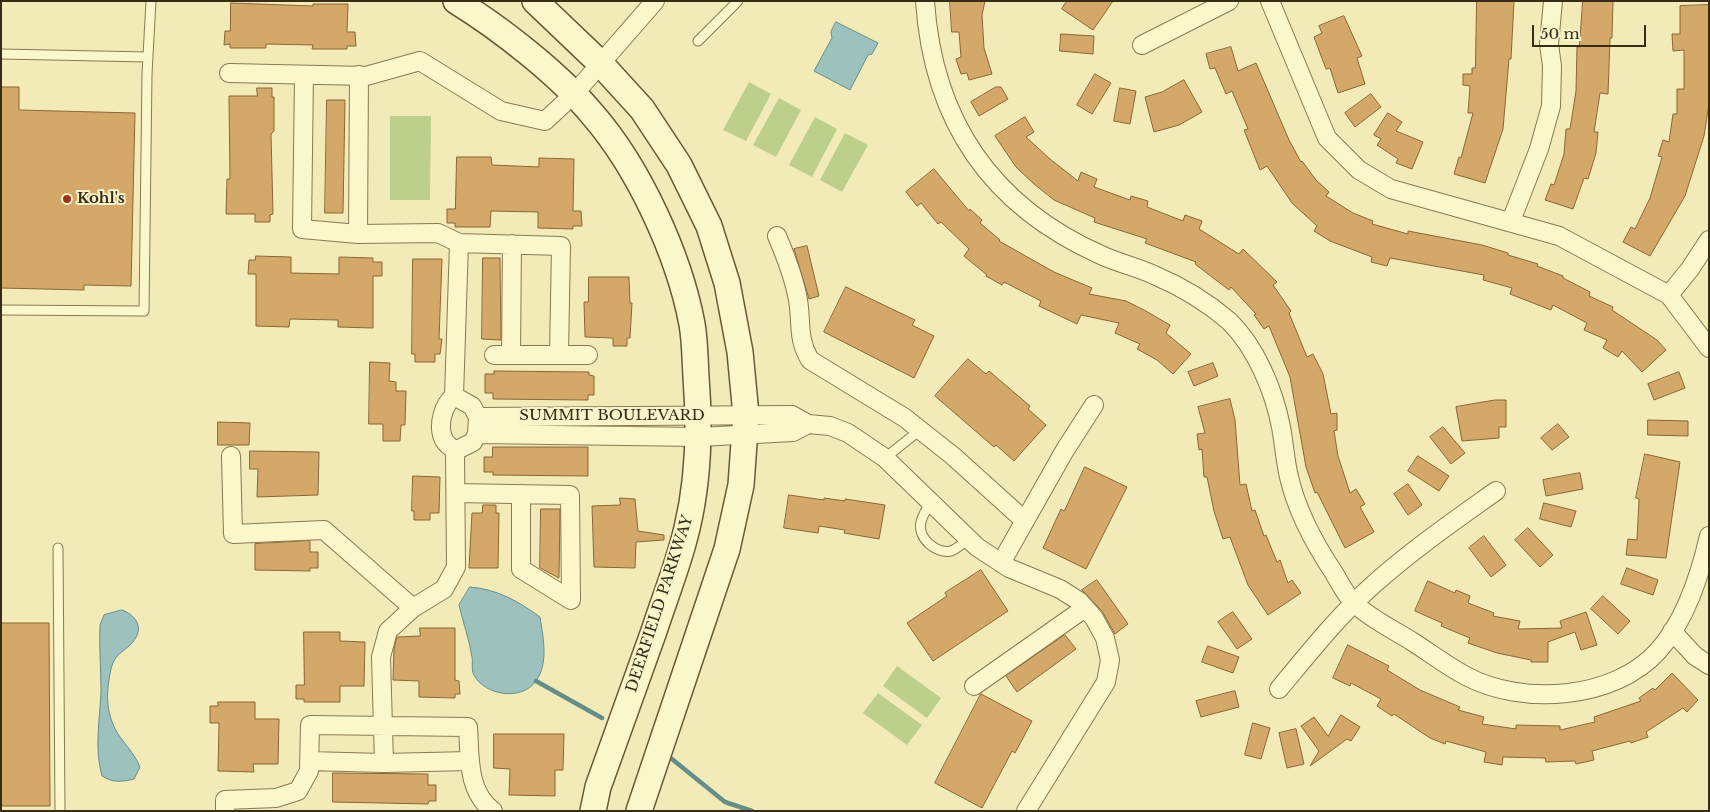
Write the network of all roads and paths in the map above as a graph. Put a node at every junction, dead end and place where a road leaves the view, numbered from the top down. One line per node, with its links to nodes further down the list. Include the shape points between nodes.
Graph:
1 (151, 1): 13 (lane)
2 (456, 1): 18 (main road, DEERFIELD PARKWAY, via 484,18)
3 (535, 1): 14 (main road)
4 (655, 1): 14 (street)
5 (738, 1): 10 (lane)
6 (925, 1): 48 (street, via 934,64 948,107 968,148 998,183 1032,214 1070,239 1110,259 1154,274 1194,296 1230,323 1246,344 1275,405 1289,477 1303,520)
7 (1229, 1): 11 (street)
8 (1270, 1): 19 (street, via 1327,138 1342,155 1359,170 1391,189)
9 (1552, 1): 19 (street, via 1549,44 1551,106)
10 (698, 41)
11 (1142, 45)
12 (1, 54): 13 (lane)
13 (148, 57): 26 (lane, via 144,311)
14 (600, 63): 18 (street); 32 (main road, via 642,109 669,149 709,226 727,283 740,352)
15 (229, 73): 16 (street)
16 (304, 75): 17 (street); 20 (street, via 302,229)
17 (359, 75): 18 (street, via 366,76 420,61 501,111 545,121); 20 (street)
18 (574, 94): 34 (main road, DEERFIELD PARKWAY, via 620,152 650,205 678,269 692,325)
19 (1512, 221): 25 (street, via 1559,236)
20 (358, 234): 23 (street, via 438,233)
21 (777, 236): 35 (street, via 793,278 801,345 810,360)
22 (1709, 240): 25 (street)
23 (459, 243): 24 (street); 30 (street)
24 (512, 244): 28 (street, via 561,246); 28 (street, via 502,355)
25 (1669, 295): 27 (street)
26 (1, 310)
27 (1709, 348)
28 (559, 354): 29 (street)
29 (588, 355)
30 (454, 396): 33 (street, via 472,406); 36 (street, via 443,412 441,430 444,441)
31 (1094, 405): 43 (street)
32 (745, 425): 34 (street, SUMMIT BOULEVARD); 38 (street, SUMMIT BOULEVARD, via 793,432 808,424 830,426 848,433); 64 (main road, via 742,486 727,549)
33 (477, 426): 34 (street, SUMMIT BOULEVARD); 36 (street, via 473,442)
34 (700, 426): 63 (main road, DEERFIELD PARKWAY, via 687,528 598,786)
35 (920, 430): 38 (lane); 43 (street)
36 (455, 451): 40 (street)
37 (231, 456): 49 (street, via 233,534 324,530)
38 (885, 458): 42 (street)
39 (1496, 490): 48 (street, via 1411,552)
40 (456, 493): 41 (street); 49 (street, via 456,567 444,589)
41 (521, 494): 41 (street, via 570,495 571,600 520,569)
42 (930, 503): 45 (street); 45 (lane, via 920,522 930,545 952,551)
43 (1025, 521): 47 (street)
44 (1709, 536): 51 (street, via 1696,581)
45 (968, 539): 47 (street)
46 (58, 548): 60 (lane)
47 (1001, 563): 50 (street, via 1060,589)
48 (1354, 603): 51 (street, via 1466,676 1498,689 1520,693 1566,693 1624,678 1660,650); 54 (street)
49 (413, 608): 55 (street, via 388,632 381,657)
50 (1085, 608): 53 (street); 65 (street, via 1105,638 1110,660 1106,682)
51 (1672, 631): 52 (street, via 1695,656)
52 (1709, 665)
53 (974, 686)
54 (1279, 689)
55 (383, 726): 56 (street, via 310,725); 57 (street, via 468,727); 58 (street)
56 (309, 761): 58 (street); 59 (street, via 309,771 298,791)
57 (470, 761): 58 (street); 62 (street, via 481,802)
58 (384, 763)
59 (262, 805): 61 (street, via 225,800)
60 (60, 811)
61 (225, 811)
62 (493, 811)
63 (593, 811)
64 (639, 811)
65 (1026, 811)

